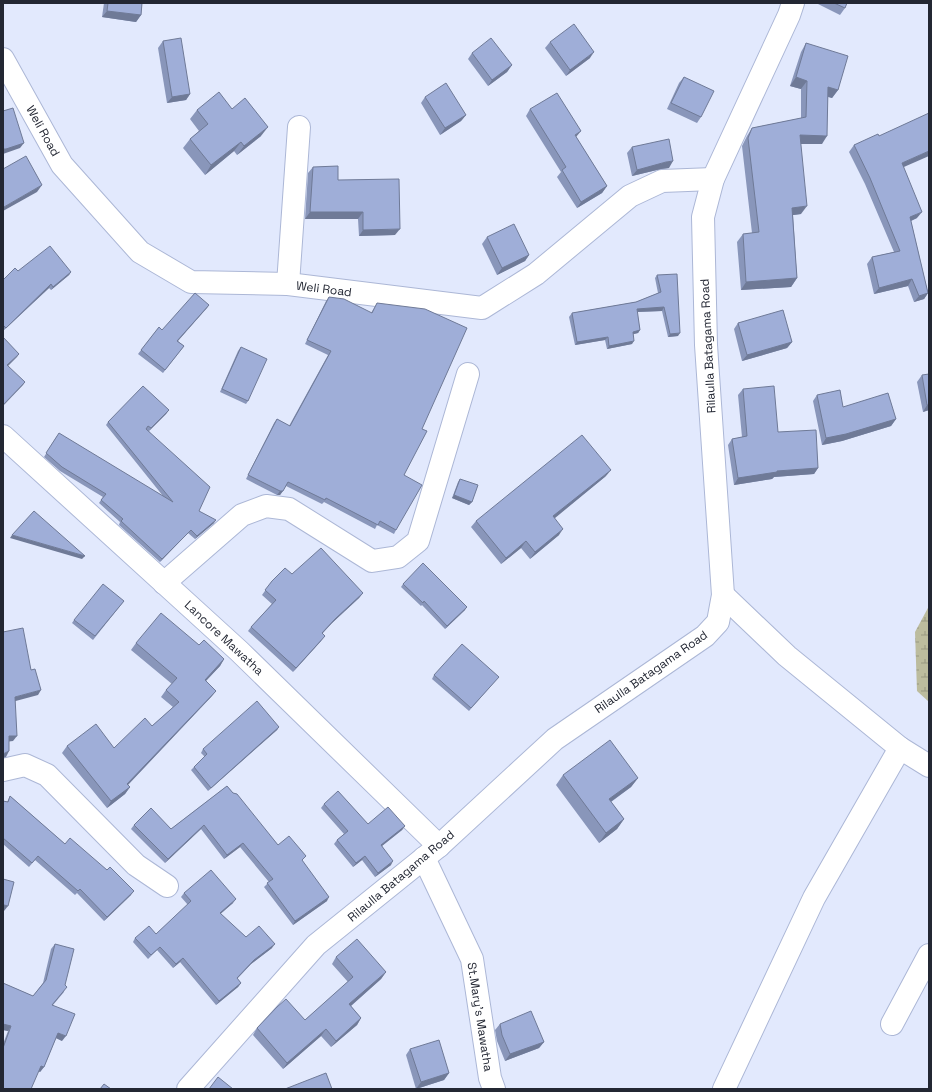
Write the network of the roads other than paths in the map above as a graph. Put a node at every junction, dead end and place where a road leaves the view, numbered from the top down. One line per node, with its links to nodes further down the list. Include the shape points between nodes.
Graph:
1 (792, 3): 4 (street, Rilaulla Batagama Road, via 789,15)
2 (3, 59): 5 (street, Weli Road, via 62,165 140,252 191,282)
3 (299, 127): 5 (street)
4 (713, 179): 5 (street, Weli Road, via 662,181 630,196 536,274 482,308); 9 (street, Rilaulla Batagama Road, via 703,217 706,344)
5 (288, 284)
6 (468, 374): 8 (street, via 418,541 398,557 372,561 289,509 266,506 242,515)
7 (3, 436): 8 (street, Lancore Mawatha)
8 (164, 583): 13 (street, Lancore Mawatha, via 240,651)
9 (723, 595): 10 (street, via 787,656); 13 (street, Rilaulla Batagama Road, via 718,622 705,636 555,739)
10 (900, 748): 11 (street); 19 (street, via 814,898)
11 (929, 766)
12 (3, 770): 14 (street, via 25,765 46,775 136,864)
13 (431, 852): 17 (street, Rilaulla Batagama Road, via 316,945); 18 (street, St.Mary's Mawatha, via 472,959 490,1078)
14 (167, 886)
15 (929, 955): 16 (street)
16 (892, 1024)
17 (188, 1089)
18 (494, 1089)
19 (724, 1089)

